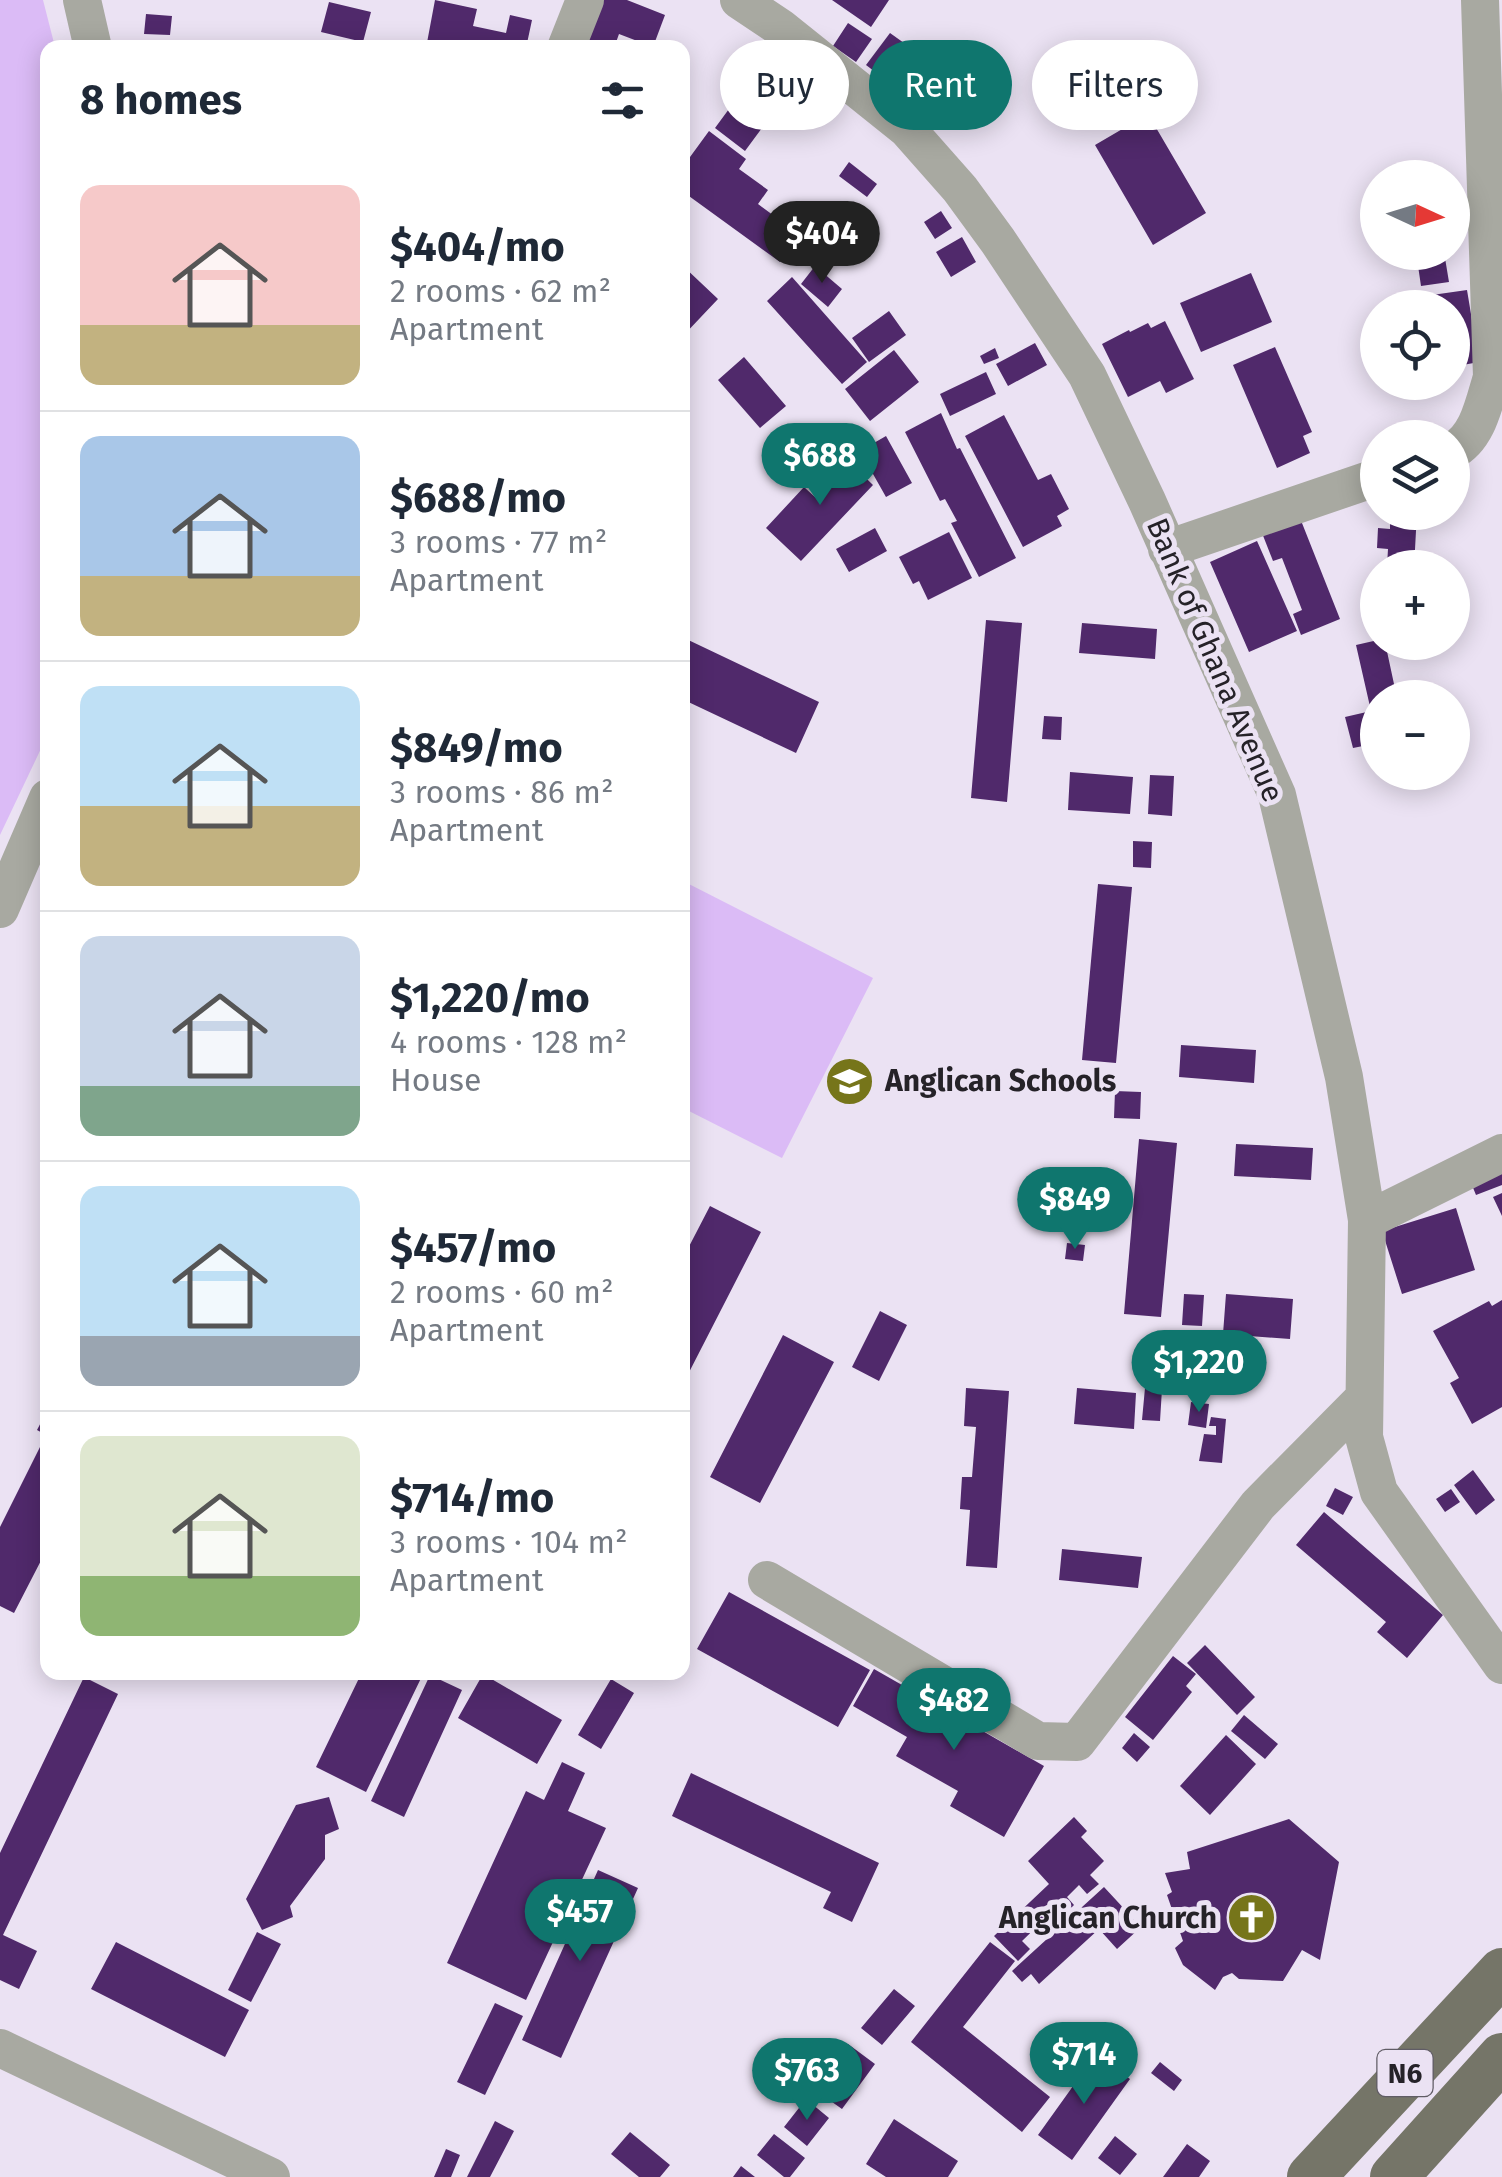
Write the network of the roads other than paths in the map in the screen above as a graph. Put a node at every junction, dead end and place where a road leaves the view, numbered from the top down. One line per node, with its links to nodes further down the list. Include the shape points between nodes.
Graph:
1 (82, 0): 5 (street)
2 (585, 0): 6 (street)
3 (738, 0): 9 (street, Bank of Ghana Avenue, via 907,129 960,189 1086,376)
4 (1480, 0): 7 (street, via 1492,377)
5 (91, 40)
6 (569, 40)
7 (1470, 433)
8 (1360, 484): 9 (street)
9 (1167, 548): 13 (street, Bank of Ghana Avenue, via 1277,795 1344,1077)
10 (40, 816): 11 (street)
11 (0, 909)
12 (1502, 1154): 13 (street)
13 (1367, 1220): 14 (street, Bank of Ghana Avenue)
14 (1362, 1400): 15 (street, via 1258,1505 1077,1742 1038,1741); 16 (street, Bank of Ghana Avenue, via 1378,1492)
15 (768, 1580)
16 (1502, 1664)
17 (1502, 1972): 21 (main road, N6)
18 (0, 2048): 20 (street)
19 (1502, 2057): 22 (main road, N6)
20 (271, 2177)
21 (1310, 2177)
22 (1394, 2177)

